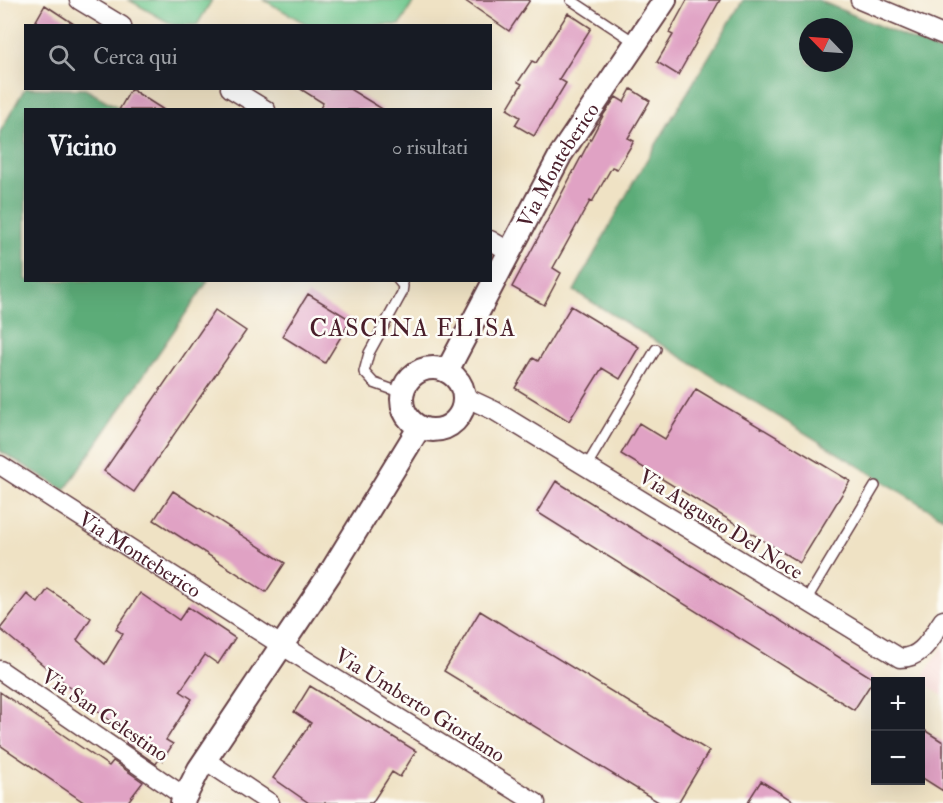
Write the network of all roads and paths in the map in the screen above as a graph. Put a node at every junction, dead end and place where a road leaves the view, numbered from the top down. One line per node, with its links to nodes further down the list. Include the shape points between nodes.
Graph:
1 (79, 0): 5 (street)
2 (572, 0): 7 (lane)
3 (665, 0): 7 (street, Via Monteberico)
4 (860, 0): 6 (street)
5 (119, 24)
6 (943, 35)
7 (636, 43): 11 (street, Via Monteberico, via 561,154)
8 (233, 90): 9 (street)
9 (263, 108)
10 (492, 241): 11 (street)
11 (510, 252): 14 (street, Via Monteberico)
12 (400, 282): 15 (lane, via 402,293 369,353 364,372 374,383)
13 (656, 350): 19 (lane)
14 (447, 371): 15 (street, via 431,368 416,373); 16 (street, via 456,378)
15 (402, 393): 17 (street, via 405,413)
16 (465, 397): 17 (street, via 464,408 451,426 441,430); 19 (street, Via Augusto Del Noce)
17 (419, 428): 23 (street, via 330,575)
18 (0, 465): 23 (street, Via Monteberico)
19 (586, 467): 21 (street, Via Augusto Del Noce)
20 (875, 486): 21 (lane)
21 (805, 602): 22 (street, Via Augusto Del Noce, via 900,658 911,658 922,651)
22 (943, 620)
23 (281, 645): 25 (street); 28 (street, Via Umberto Giordano)
24 (0, 670): 26 (street, Via San Celestino)
25 (205, 760): 26 (street); 27 (street)
26 (184, 800)
27 (270, 803)
28 (536, 803)

